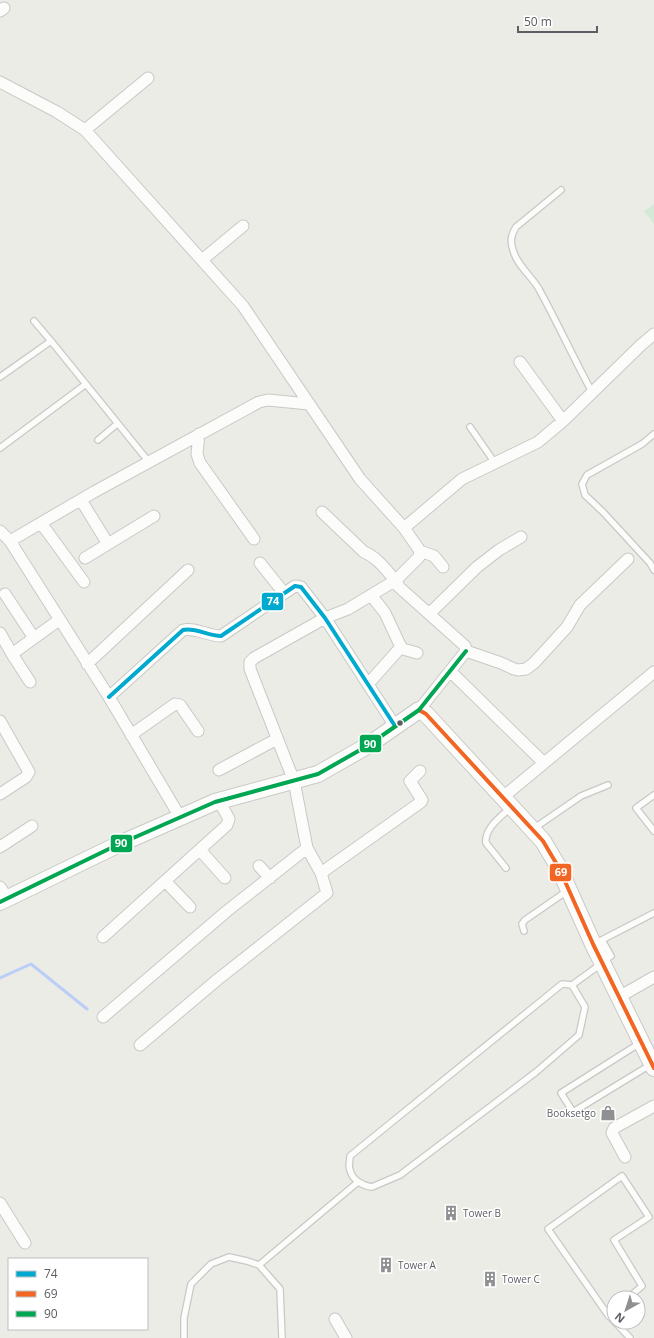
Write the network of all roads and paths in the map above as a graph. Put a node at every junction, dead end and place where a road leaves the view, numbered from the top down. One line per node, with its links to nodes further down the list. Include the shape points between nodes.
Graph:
1 (148, 78): 3 (street)
2 (0, 82): 3 (street, via 57,112)
3 (84, 130): 6 (street)
4 (561, 190): 13 (lane, via 516,227 511,239 513,252 539,289)
5 (243, 226): 6 (street)
6 (202, 260): 14 (street, via 243,306)
7 (34, 321): 9 (lane)
8 (654, 334): 13 (street)
9 (51, 341): 11 (lane); 12 (lane)
10 (520, 362): 15 (street)
11 (0, 377)
12 (86, 384): 16 (lane); 21 (lane)
13 (592, 392): 15 (street)
14 (309, 404): 18 (street, via 268,400 258,402); 28 (street, via 360,479)
15 (563, 421): 23 (street, via 538,442)
16 (117, 424): 20 (lane); 22 (lane)
17 (470, 427): 23 (lane)
18 (200, 434): 22 (street); 31 (street, via 197,454 200,463)
19 (654, 434): 40 (lane, via 642,444 587,475 582,484 585,495)
20 (98, 440)
21 (0, 448)
22 (149, 462): 24 (street)
23 (495, 463): 28 (street, via 462,479)
24 (81, 500): 27 (street); 33 (street)
25 (322, 512): 41 (street)
26 (154, 516): 33 (street)
27 (41, 523): 32 (street); 42 (street)
28 (404, 528): 34 (street)
29 (0, 531): 32 (street)
30 (521, 537): 46 (street, via 477,567)
31 (254, 539)
32 (10, 541): 48 (street)
33 (108, 544): 35 (street)
34 (420, 551): 38 (street, via 434,556); 41 (street, via 419,557)
35 (85, 558)
36 (628, 559): 52 (street, via 580,605 567,627 526,669 514,669)
37 (260, 563): 43 (street)
38 (443, 567)
39 (188, 570): 55 (street)
40 (654, 570)
41 (396, 580): 45 (street); 46 (street, via 399,587)
42 (84, 582)
43 (284, 593): 47 (street, via 294,586 301,588); 60 (street, via 221,636 183,630)
44 (5, 594): 50 (street)
45 (371, 595): 47 (street, via 348,609); 51 (street, via 385,612)
46 (429, 614): 52 (street, via 465,646)
47 (325, 618): 59 (street); 67 (street, via 250,662 250,669)
48 (59, 620): 50 (street); 55 (street)
49 (0, 633): 54 (street)
50 (34, 638): 54 (street)
51 (401, 647): 53 (street); 59 (street)
52 (466, 651): 56 (street)
53 (417, 653)
54 (12, 654): 58 (street)
55 (87, 664): 60 (street)
56 (450, 672): 61 (street); 68 (street)
57 (654, 672): 68 (street)
58 (30, 682)
59 (368, 684): 63 (street)
60 (109, 697): 66 (street)
61 (419, 710): 63 (main road); 76 (main road, via 426,714)
62 (0, 721): 65 (street)
63 (395, 726): 71 (main road, via 367,746 318,774)
64 (198, 731): 66 (street, via 180,705 175,704)
65 (3, 734): 73 (street, via 29,772 26,777)
66 (131, 735): 77 (street)
67 (277, 739): 69 (street); 71 (street)
68 (544, 763): 76 (street)
69 (219, 770)
70 (420, 771): 86 (street, via 410,781 421,802)
71 (294, 781): 75 (main road); 82 (street)
72 (608, 785): 79 (lane, via 581,796)
73 (0, 794)
74 (654, 795): 80 (lane, via 636,808)
75 (219, 801): 77 (main road); 83 (street, via 229,819 228,825)
76 (507, 802): 79 (main road); 85 (lane, via 486,839 486,843)
77 (180, 817): 91 (main road)
78 (32, 826): 81 (street)
79 (532, 829): 90 (main road, via 543,841)
80 (654, 831)
81 (0, 847)
82 (306, 848): 86 (street); 88 (street)
83 (200, 850): 87 (street); 89 (street)
84 (259, 866): 88 (street)
85 (506, 868)
86 (321, 873): 103 (street, via 327,893)
87 (225, 878)
88 (270, 878): 101 (street, via 227,911)
89 (165, 881): 92 (street); 95 (street)
90 (569, 890): 94 (lane, via 525,920 522,924); 96 (main road)
91 (2, 896)
92 (190, 907)
93 (654, 913): 96 (lane)
94 (524, 931)
95 (102, 937)
96 (598, 942): 97 (main road)
97 (602, 962): 99 (lane); 100 (main road)
98 (654, 977): 100 (street)
99 (572, 985): 107 (lane, via 562,984 350,1156 350,1171); 107 (lane, via 585,1007 579,1035 536,1072 400,1175 372,1187)
100 (619, 997): 102 (main road)
101 (104, 1017)
102 (641, 1042): 104 (main road); 104 (lane, via 562,1093 573,1112)
103 (140, 1045)
104 (653, 1066)
105 (654, 1106): 106 (street, via 614,1128 612,1133)
106 (625, 1157)
107 (358, 1182): 110 (lane)
108 (0, 1203): 109 (street)
109 (25, 1243)
110 (258, 1265): 115 (lane, via 229,1257 211,1264 191,1284 184,1318); 116 (lane, via 280,1289)
111 (637, 1290): 112 (lane, via 642,1286 614,1240 649,1217 622,1176 548,1229)
112 (606, 1311)
113 (335, 1319): 117 (street)
114 (622, 1330): 118 (lane)
115 (184, 1338)
116 (282, 1338)
117 (346, 1338)
118 (630, 1338)

